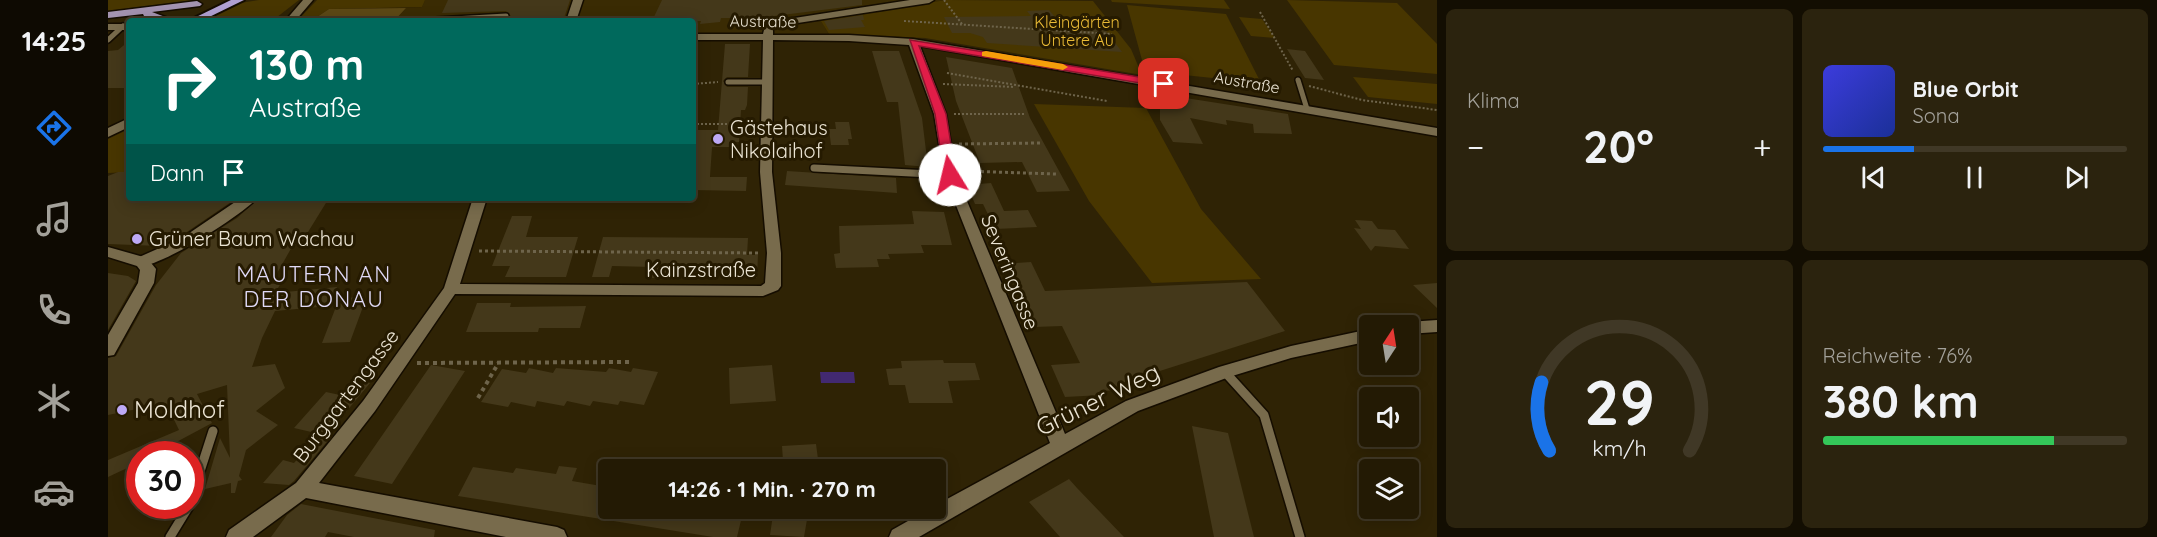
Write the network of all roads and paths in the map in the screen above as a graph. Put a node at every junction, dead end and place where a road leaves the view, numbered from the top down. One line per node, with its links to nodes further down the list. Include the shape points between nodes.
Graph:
1 (228, 0): 7 (highway)
2 (239, 0): 15 (highway)
3 (578, 0): 19 (street)
4 (929, 0): 26 (street, via 775,24 768,28)
5 (944, 0): 21 (path)
6 (305, 3): 16 (street); 17 (street)
7 (197, 4): 8 (main road); 13 (main road); 14 (main road)
8 (126, 12): 10 (main road); 12 (main road)
9 (1260, 12): 32 (path)
10 (108, 15)
11 (506, 16): 18 (lane)
12 (163, 18)
13 (179, 18)
14 (195, 18)
15 (200, 18)
16 (284, 18)
17 (292, 18)
18 (471, 18)
19 (572, 18)
20 (904, 21): 21 (path)
21 (962, 24): 24 (path)
22 (108, 27): 23 (street)
23 (126, 27): 27 (lane)
24 (1112, 34)
25 (696, 37): 26 (street, Austraße)
26 (767, 37): 28 (street, Austraße); 31 (street, Kainzstraße)
27 (108, 40)
28 (913, 42): 34 (street, Severingasse); 37 (street, Austraße)
29 (947, 73): 35 (path)
30 (728, 82): 31 (lane); 33 (path)
31 (767, 82): 43 (street, Kainzstraße)
32 (1298, 82): 37 (lane); 38 (path, via 1362,100)
33 (696, 84)
34 (929, 85): 35 (path); 39 (street, Severingasse)
35 (1027, 87): 36 (path)
36 (1107, 101)
37 (1307, 109): 45 (street, Austraße)
38 (1437, 110)
39 (940, 114): 40 (path); 46 (street, Severingasse)
40 (1026, 114)
41 (126, 123): 44 (street)
42 (696, 124): 43 (path)
43 (766, 124): 55 (street, Kainzstraße)
44 (111, 130)
45 (1437, 132)
46 (945, 143): 47 (path); 49 (street, Severingasse)
47 (1040, 143)
48 (814, 168): 49 (lane)
49 (949, 173): 50 (path); 68 (street, Severingasse)
50 (1056, 174)
51 (246, 201): 56 (street, via 188,241)
52 (479, 201): 57 (street, Burggartengasse)
53 (472, 251): 55 (path)
54 (108, 252): 56 (street)
55 (774, 253): 57 (street, Kainzstraße, via 776,279 773,286 763,291)
56 (142, 262): 61 (street, via 148,269 146,283)
57 (451, 290): 70 (street, Burggartengasse, via 369,406)
58 (1437, 326): 59 (street)
59 (1419, 327)
60 (1359, 337): 65 (street, Grüner Weg)
61 (108, 350)
62 (499, 362): 63 (path); 64 (path); 66 (path)
63 (631, 362)
64 (415, 363)
65 (1225, 372): 68 (street, Grüner Weg, via 1132,406); 76 (lane, via 1264,415)
66 (478, 399)
67 (213, 431): 69 (lane)
68 (1060, 445): 75 (street, Grüner Weg)
69 (204, 460)
70 (303, 489): 73 (street, Burggartengasse); 74 (street)
71 (181, 519): 72 (lane)
72 (170, 537)
73 (236, 537)
74 (557, 537)
75 (899, 537)
76 (1300, 537)

